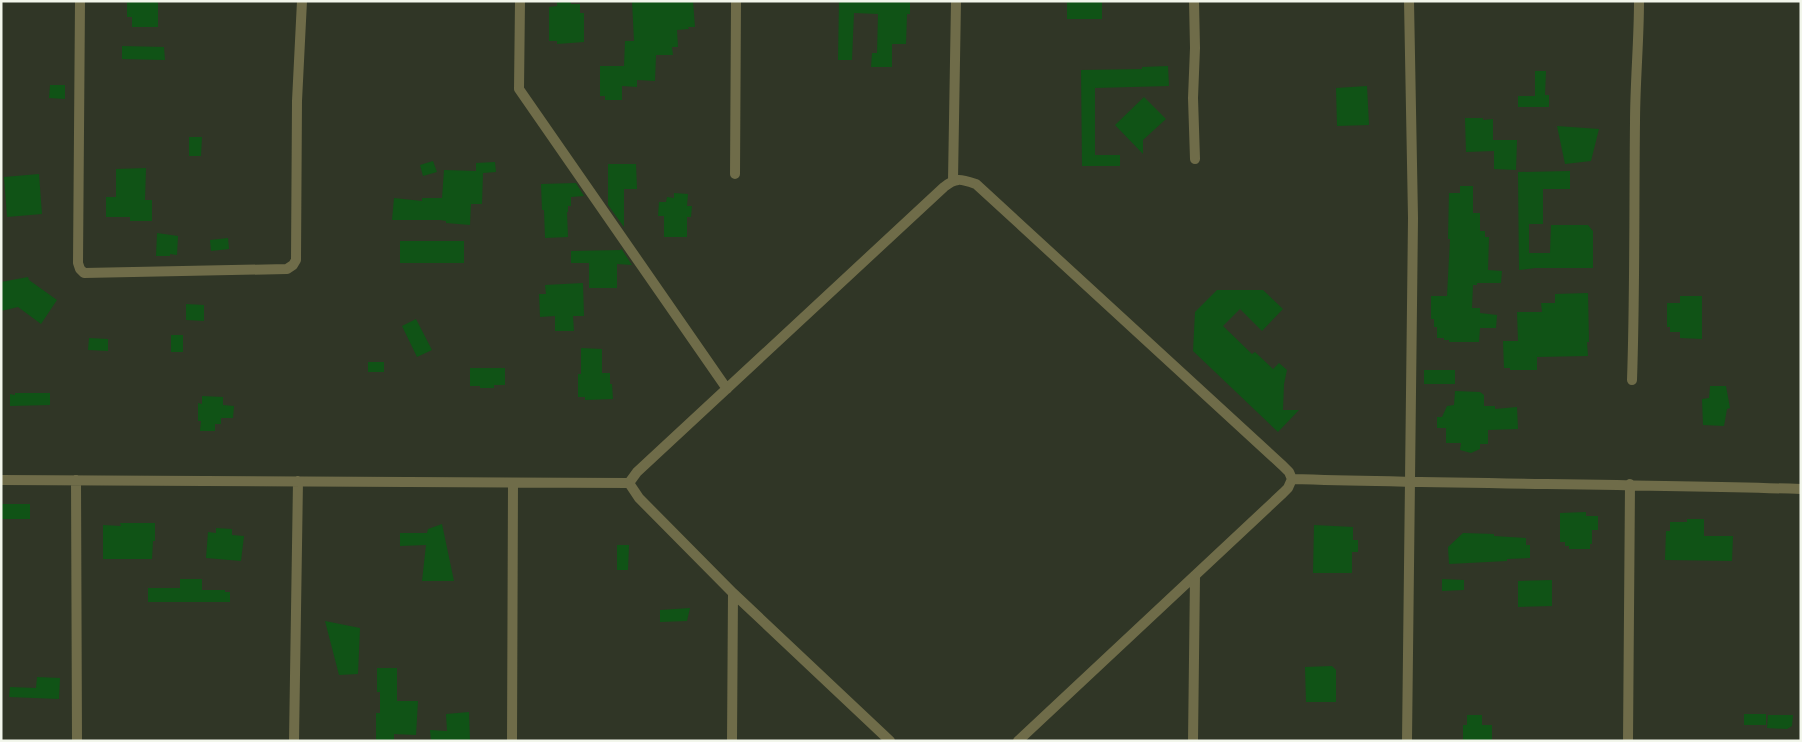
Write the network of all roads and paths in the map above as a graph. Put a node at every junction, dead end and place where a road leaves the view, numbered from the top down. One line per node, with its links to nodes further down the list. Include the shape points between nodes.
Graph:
1 (80, 1): 2 (street, via 78,262 84,273 286,269 294,265)
2 (302, 1)
3 (520, 1): 13 (street, via 519,89)
4 (736, 1): 10 (street)
5 (956, 1): 11 (street)
6 (1194, 1): 9 (street, via 1192,98)
7 (1409, 1): 19 (street, via 1413,218)
8 (1639, 1): 12 (street)
9 (1195, 159)
10 (735, 174)
11 (953, 180): 13 (street); 14 (street, via 976,184 1283,466)
12 (1632, 380)
13 (727, 389): 20 (street)
14 (1292, 478): 19 (street); 23 (street, via 1288,488)
15 (1, 480): 16 (street)
16 (76, 480): 17 (street); 25 (street)
17 (298, 481): 18 (street); 26 (street)
18 (513, 482): 20 (street); 27 (street)
19 (1410, 482): 21 (street); 32 (street)
20 (629, 483): 24 (street, via 639,498)
21 (1630, 484): 22 (street); 33 (street)
22 (1801, 489)
23 (1194, 576): 30 (street); 31 (street)
24 (733, 593): 28 (street); 29 (street)
25 (77, 741)
26 (294, 741)
27 (512, 741)
28 (732, 741)
29 (890, 741)
30 (1018, 741)
31 (1193, 741)
32 (1407, 741)
33 (1628, 741)

